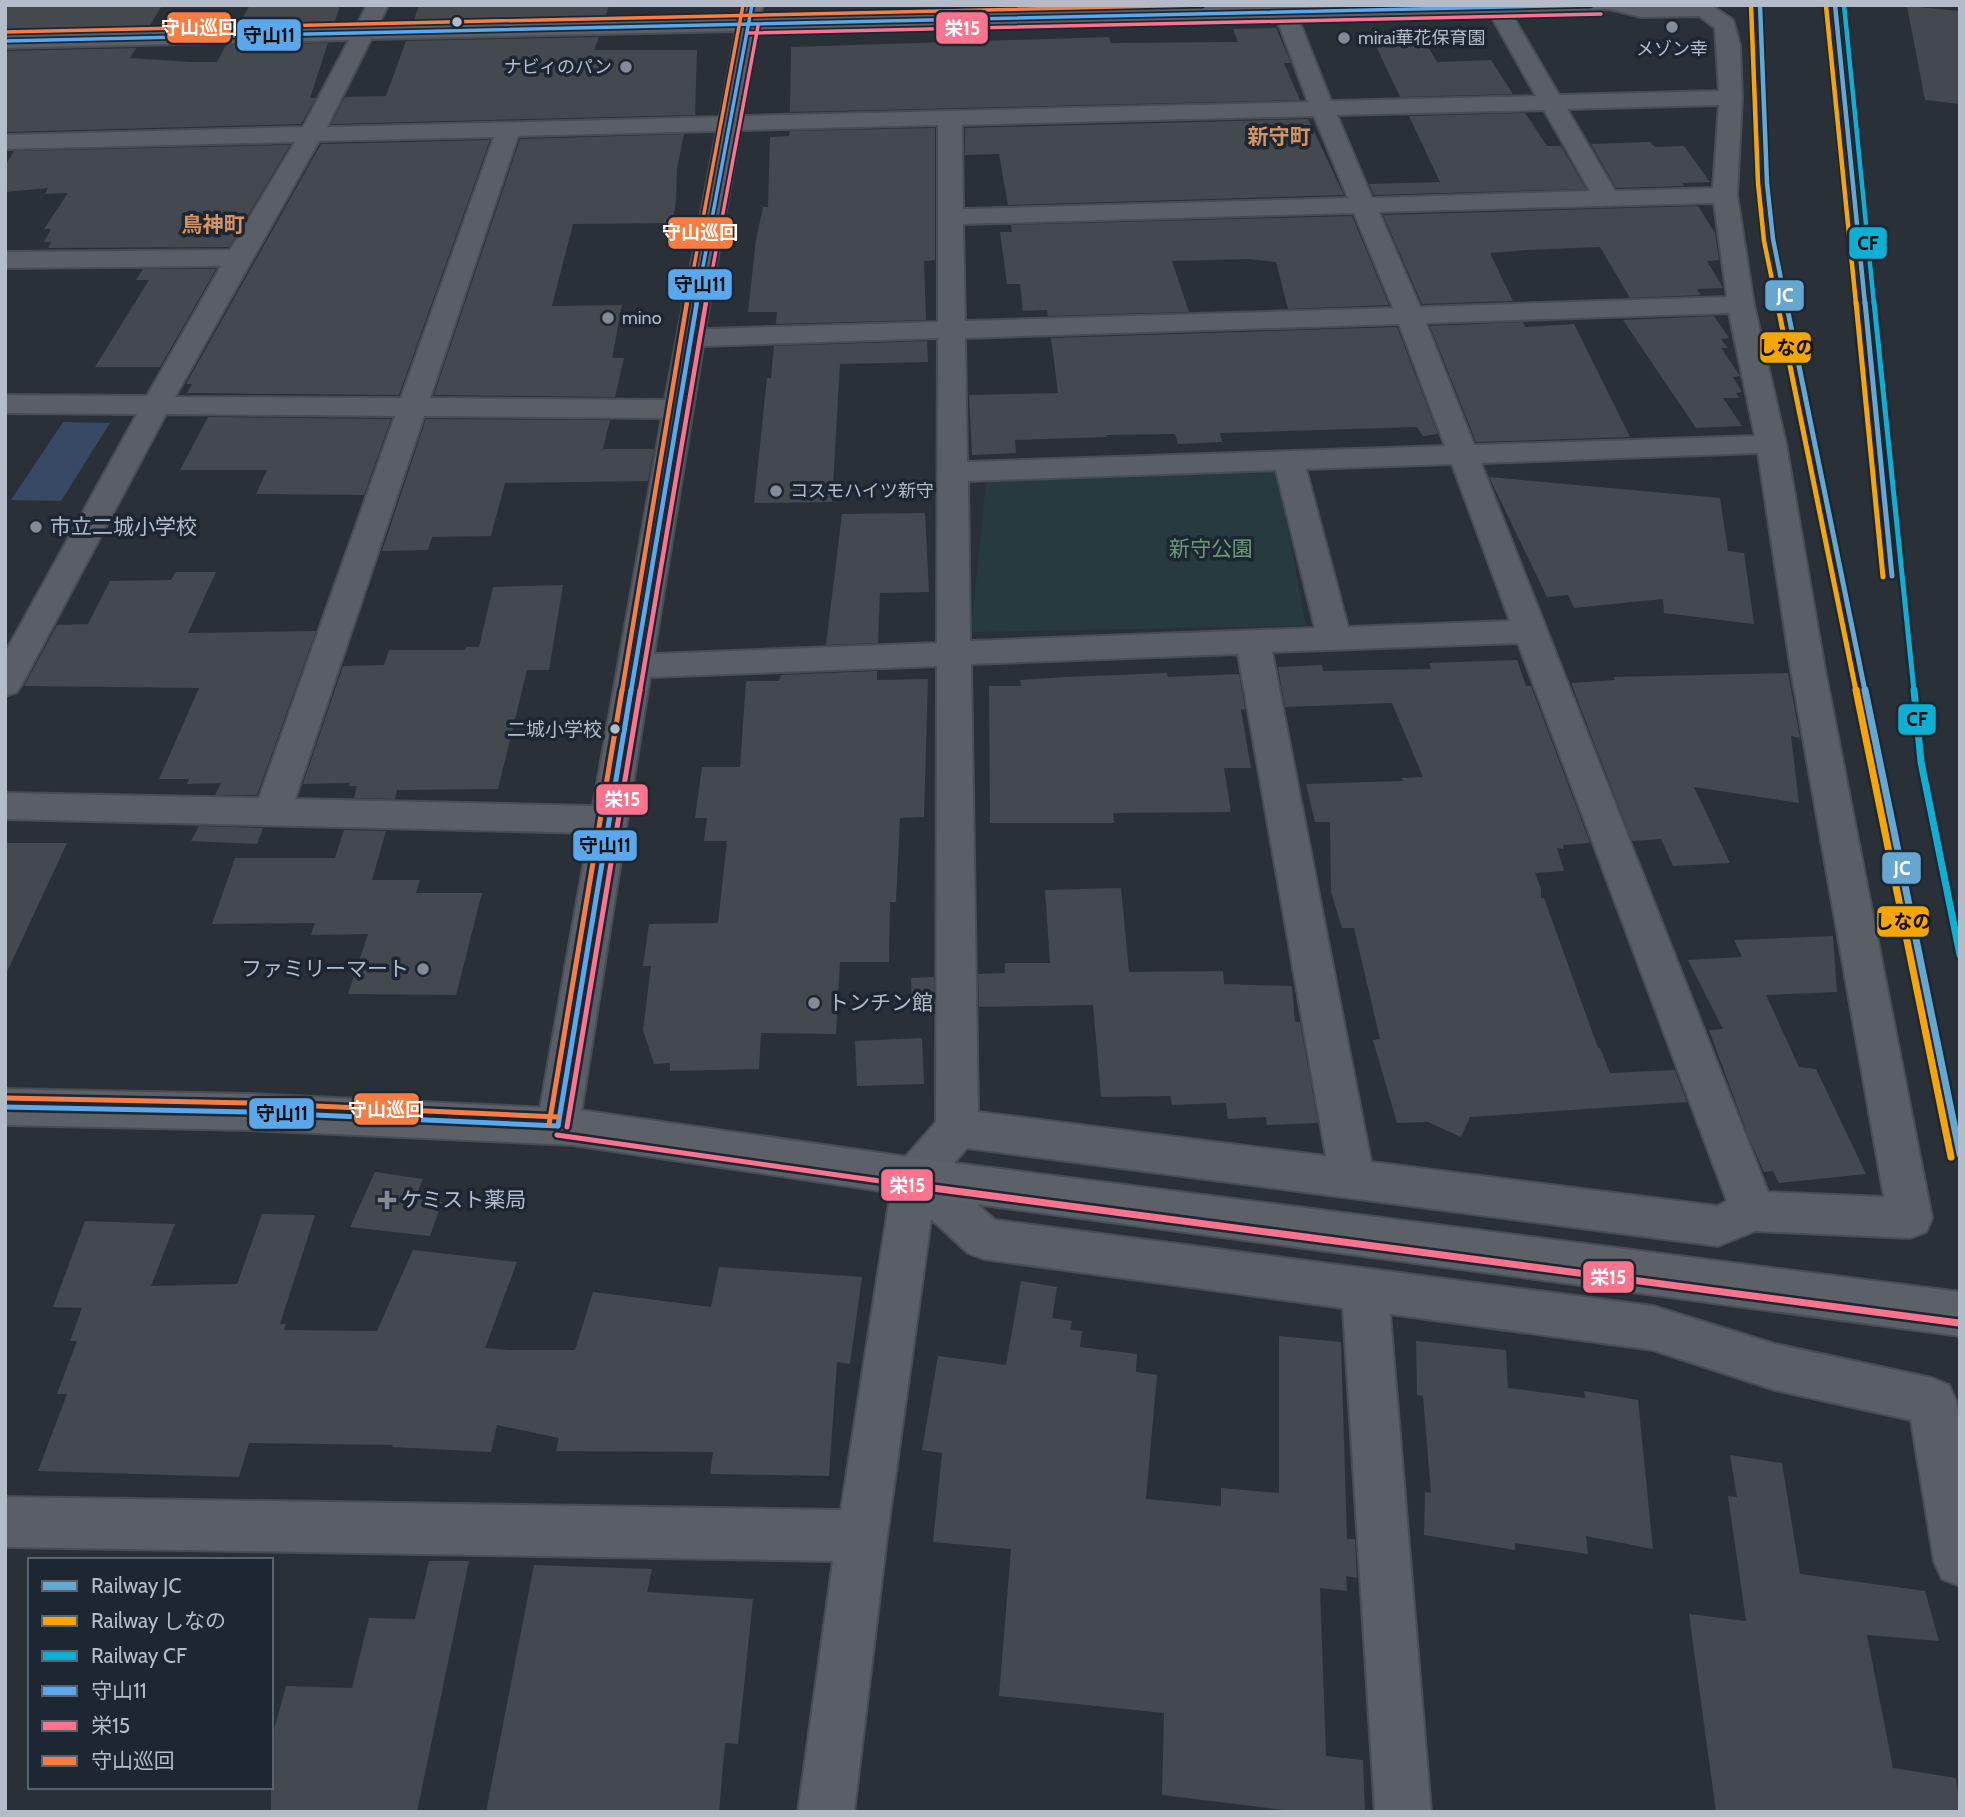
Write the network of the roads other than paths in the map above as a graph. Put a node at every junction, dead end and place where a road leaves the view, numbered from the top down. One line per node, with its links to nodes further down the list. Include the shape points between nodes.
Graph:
1 (378, 5): 7 (street)
2 (1601, 5): 4 (street)
3 (1616, 5): 9 (street, via 1641,11 1704,10 1725,25)
4 (1497, 8): 5 (street); 10 (street)
5 (1284, 9): 6 (street); 11 (street)
6 (751, 15): 7 (street); 13 (street)
7 (363, 33): 8 (street); 15 (street)
8 (5, 41)
9 (1731, 98): 10 (street); 17 (street)
10 (1550, 103): 11 (street); 18 (street)
11 (1322, 108): 12 (street); 19 (street)
12 (950, 118): 13 (street); 20 (street)
13 (730, 124): 14 (street); 26 (street)
14 (509, 128): 15 (street); 29 (street)
15 (312, 133): 16 (street); 21 (street)
16 (5, 142)
17 (1725, 195): 18 (street); 23 (street)
18 (1607, 199): 19 (street)
19 (1363, 205): 20 (street); 24 (street)
20 (950, 217): 25 (street)
21 (238, 258): 22 (street); 28 (street)
22 (5, 260)
23 (1741, 305): 24 (street); 31 (street)
24 (1410, 316): 25 (street); 32 (street)
25 (951, 330): 26 (street); 34 (street)
26 (690, 338): 30 (street)
27 (5, 404): 28 (street)
28 (156, 405): 29 (street); 40 (street)
29 (413, 407): 30 (street); 42 (street)
30 (678, 409): 39 (street)
31 (1771, 444): 32 (street); 49 (street, via 1910,1218)
32 (1463, 453): 33 (street); 35 (street)
33 (1289, 460): 34 (street); 36 (street)
34 (952, 472): 38 (street)
35 (1531, 631): 36 (street); 49 (street)
36 (1334, 639): 37 (street)
37 (1253, 643): 38 (street); 48 (street)
38 (953, 652): 39 (street); 46 (street)
39 (634, 666): 43 (street)
40 (5, 684)
41 (5, 806): 42 (street)
42 (272, 812): 43 (street)
43 (610, 820): 45 (street)
44 (5, 1107): 45 (main road)
45 (558, 1126): 47 (main road)
46 (957, 1128): 47 (street); 48 (street)
47 (915, 1177): 50 (street, via 984,1239); 51 (main road); 53 (street)
48 (1352, 1179): 49 (street, via 1718,1226)
49 (1753, 1211)
50 (1365, 1288): 54 (street, via 1653,1328 1775,1367 1932,1401); 56 (street)
51 (1960, 1314)
52 (5, 1522): 53 (street)
53 (862, 1536): 55 (street)
54 (1960, 1561)
55 (826, 1812)
56 (1403, 1812)

